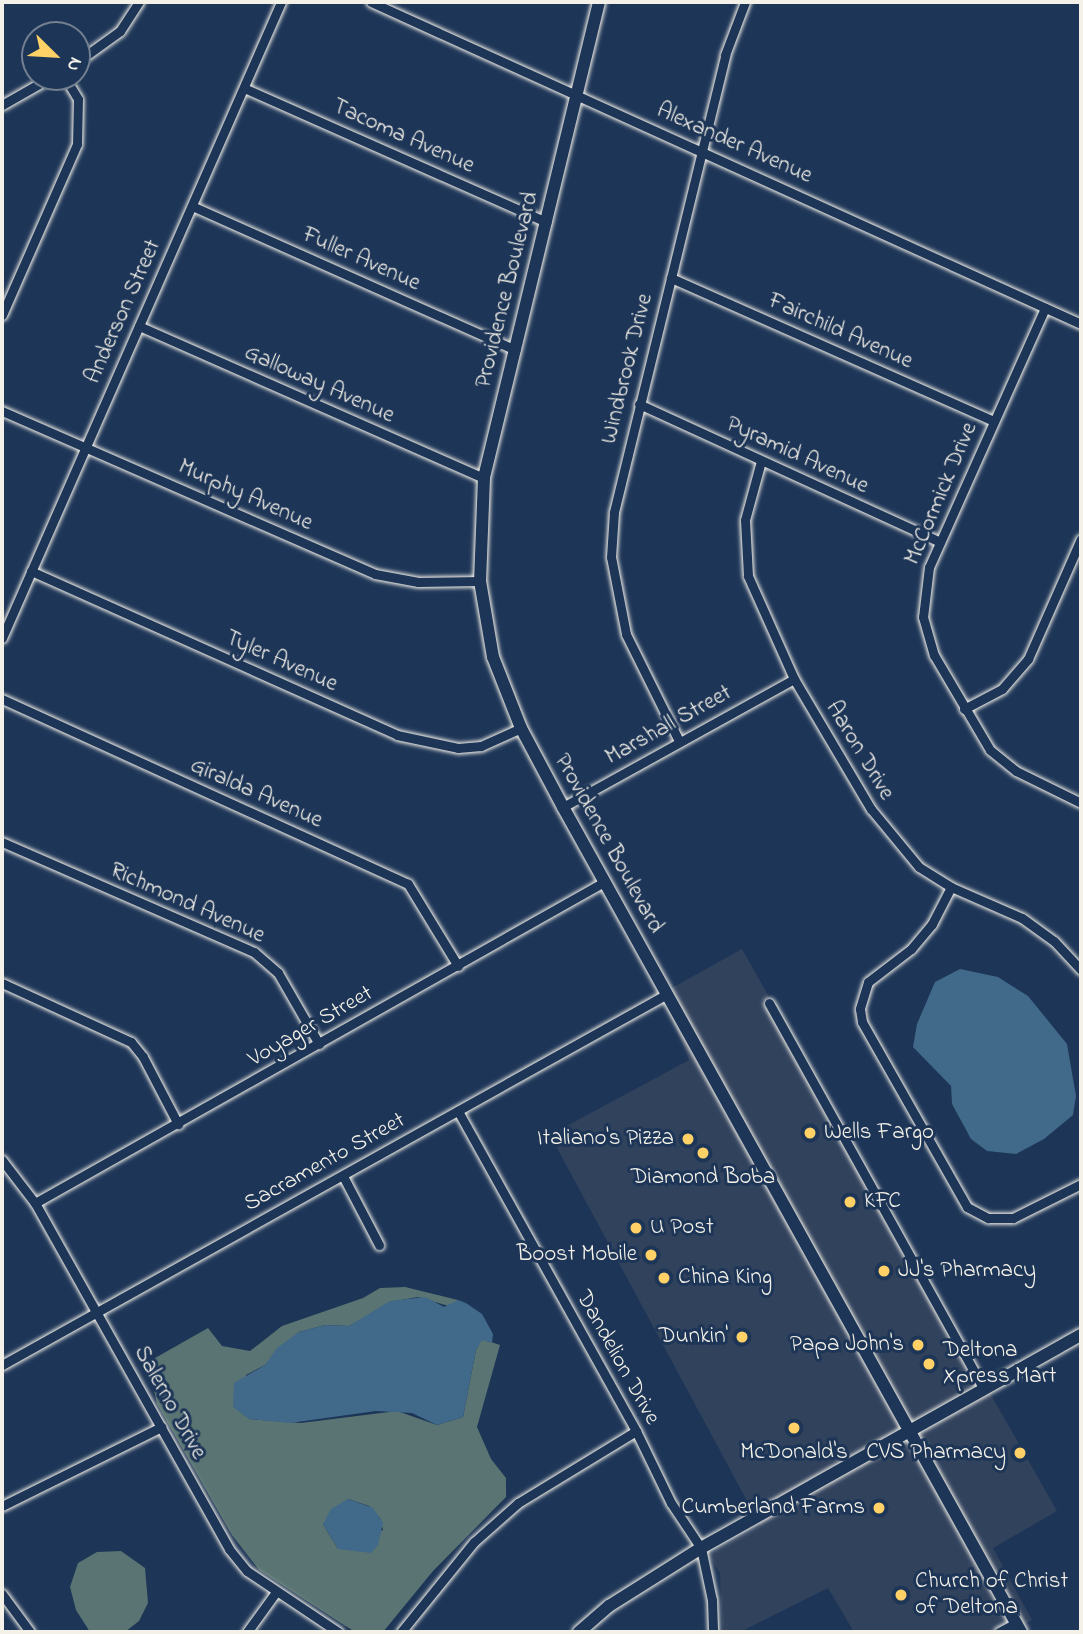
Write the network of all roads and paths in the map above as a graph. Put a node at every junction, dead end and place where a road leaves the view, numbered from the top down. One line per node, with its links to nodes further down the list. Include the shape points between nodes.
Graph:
1 (139, 2): 6 (street, via 120,31)
2 (281, 2): 7 (street, Anderson Street)
3 (371, 2): 10 (street, Alexander Avenue)
4 (599, 2): 10 (main road, Providence Boulevard)
5 (745, 2): 12 (street, Windbrook Drive, via 725,55)
6 (91, 52)
7 (244, 88): 13 (street, Anderson Street); 14 (street, Tacoma Avenue)
8 (26, 91): 11 (street)
9 (73, 91): 17 (street, via 78,99 77,144)
10 (579, 95): 12 (street, Alexander Avenue); 14 (main road, Providence Boulevard)
11 (2, 105)
12 (703, 150): 15 (street, Windbrook Drive); 16 (street, Alexander Avenue)
13 (192, 206): 19 (street, Anderson Street); 20 (street, Fuller Avenue)
14 (547, 222): 20 (main road, Providence Boulevard)
15 (671, 278): 21 (street, Windbrook Drive); 23 (street, Fairchild Avenue)
16 (1045, 308): 18 (street, Alexander Avenue); 23 (street, McCormick Drive)
17 (2, 315)
18 (1081, 324)
19 (139, 326): 24 (street, Anderson Street); 26 (street, Galloway Avenue)
20 (515, 350): 26 (main road, Providence Boulevard)
21 (639, 404): 25 (street, Pyramid Avenue); 36 (street, Windbrook Drive, via 614,512 611,557 626,635)
22 (2, 411): 24 (street, Murphy Avenue)
23 (994, 421): 28 (street, McCormick Drive)
24 (85, 447): 29 (street, Anderson Street); 30 (street, Murphy Avenue, via 375,574 418,582)
25 (761, 461): 28 (street, Pyramid Avenue); 32 (street, Aaron Drive, via 745,520 745,558 758,606)
26 (484, 478): 30 (main road, Providence Boulevard)
27 (1081, 539): 34 (street, via 1028,659 1002,689)
28 (940, 542): 34 (street, McCormick Drive, via 929,567 923,617 934,655)
29 (32, 571): 31 (street, Anderson Street); 35 (street, Tyler Avenue, via 397,735 458,748 481,746)
30 (480, 581): 35 (main road, Providence Boulevard, via 493,657)
31 (2, 638)
32 (794, 679): 36 (street, Marshall Street); 41 (street, Aaron Drive, via 871,809 900,848)
33 (2, 699): 42 (street, Giralda Avenue, via 408,884)
34 (964, 709): 37 (street, McCormick Drive, via 990,750 1016,771)
35 (521, 728): 38 (main road, Providence Boulevard)
36 (679, 741): 38 (street, Marshall Street)
37 (1081, 803)
38 (563, 807): 40 (main road, Providence Boulevard)
39 (2, 842): 47 (street, Richmond Avenue, via 254,952 278,973)
40 (604, 882): 42 (street, Voyager Street); 45 (main road, Providence Boulevard)
41 (951, 887): 43 (street, Aaron Drive, via 1022,918 1055,941); 52 (street, via 932,924 911,948 868,982 860,1009 862,1022 968,1207 988,1218 1013,1219)
42 (458, 965): 47 (street, Voyager Street)
43 (1081, 970)
44 (2, 983): 49 (street, via 121,1035 143,1057)
45 (667, 994): 48 (street, Sacramento Street); 61 (main road, Providence Boulevard)
46 (769, 1003): 58 (street)
47 (319, 1044): 49 (street, Voyager Street)
48 (458, 1111): 51 (street, Sacramento Street); 60 (street, Dandelion Drive)
49 (178, 1124): 53 (street, Voyager Street)
50 (2, 1160): 53 (street, Salerno Drive)
51 (343, 1177): 54 (street); 55 (street, Sacramento Street)
52 (1081, 1184)
53 (35, 1203): 55 (street, Salerno Drive)
54 (379, 1245)
55 (96, 1313): 57 (street, Sacramento Street); 59 (street, Salerno Drive)
56 (1081, 1335): 58 (main road)
57 (2, 1365)
58 (984, 1390): 61 (main road)
59 (161, 1427): 62 (street); 64 (street, Salerno Drive, via 229,1549 247,1571)
60 (636, 1431): 63 (street, Dandelion Drive, via 671,1503); 70 (street, via 518,1503 474,1542)
61 (911, 1432): 63 (main road); 66 (main road, Providence Boulevard)
62 (2, 1506)
63 (701, 1549): 71 (main road, via 609,1606); 72 (street, Dandelion Drive)
64 (276, 1592): 68 (street); 69 (street, Salerno Drive)
65 (2, 1594): 67 (street)
66 (1019, 1628): 73 (street)
67 (30, 1632)
68 (247, 1632)
69 (338, 1632)
70 (401, 1632)
71 (579, 1632)
72 (713, 1632)
73 (999, 1632)

